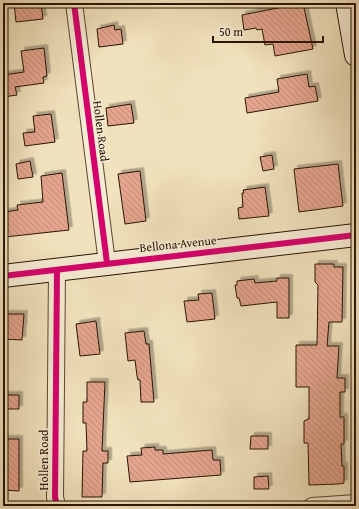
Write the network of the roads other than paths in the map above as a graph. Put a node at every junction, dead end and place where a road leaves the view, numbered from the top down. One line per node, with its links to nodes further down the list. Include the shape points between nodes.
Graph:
1 (74, 3): 5 (street, Hollen Road)
2 (348, 3): 3 (street)
3 (355, 42)
4 (356, 235): 5 (street, Bellona Avenue)
5 (107, 263): 6 (street, Bellona Avenue)
6 (57, 270): 7 (street, Bellona Avenue); 9 (street, Hollen Road)
7 (3, 276)
8 (356, 503): 10 (street)
9 (57, 506)
10 (312, 506)

